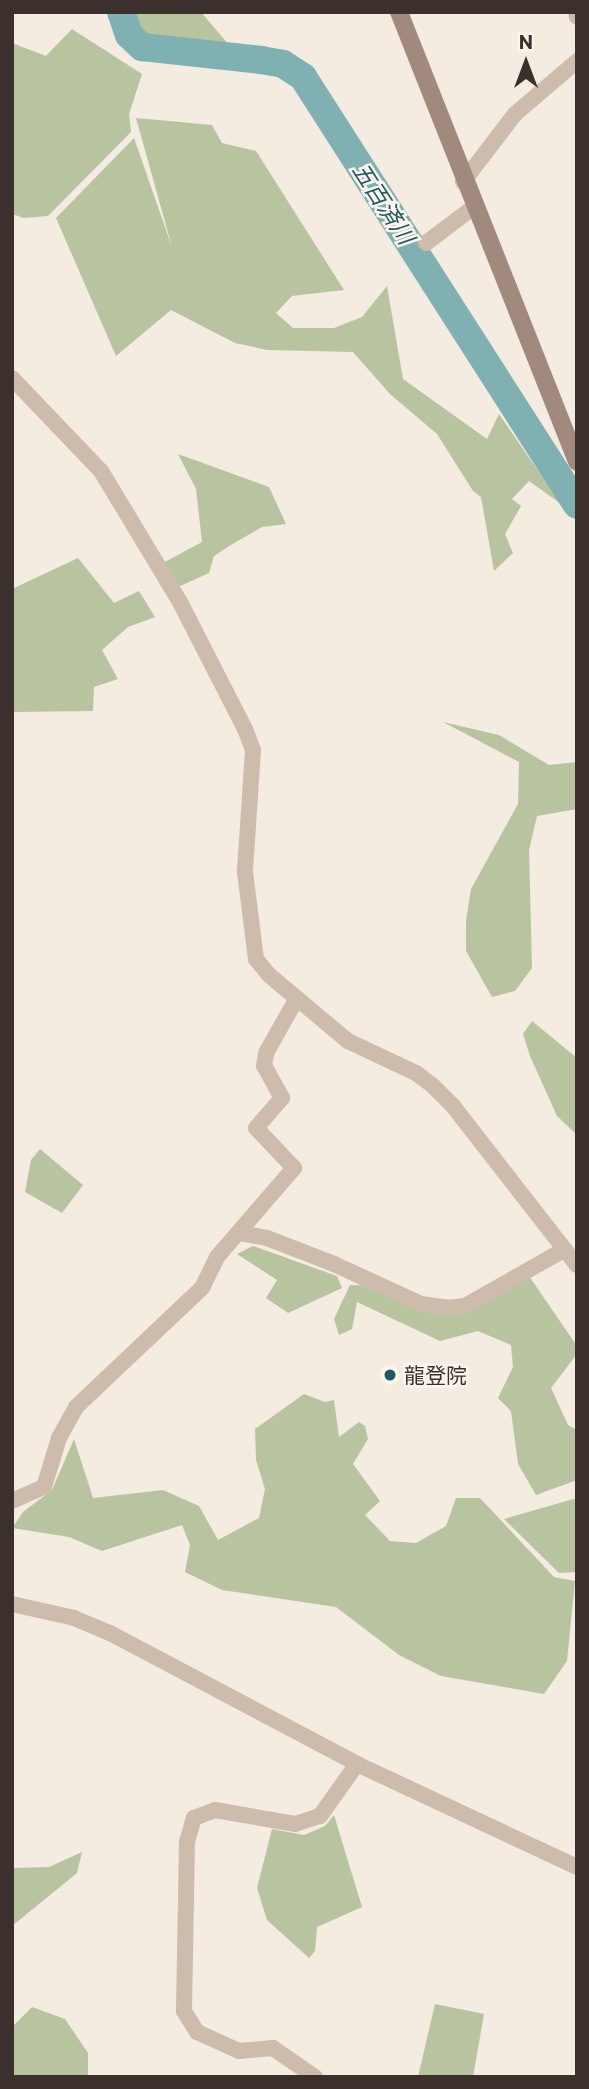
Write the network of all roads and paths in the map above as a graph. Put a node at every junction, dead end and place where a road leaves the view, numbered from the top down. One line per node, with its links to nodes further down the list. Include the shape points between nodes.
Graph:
1 (399, 12): 3 (street)
2 (577, 61): 3 (street, via 515,114)
3 (463, 182): 4 (street)
4 (474, 208): 5 (street); 7 (street)
5 (426, 243)
6 (12, 378): 8 (street, via 101,471 180,601 245,729 253,750 245,872 256,959)
7 (577, 462)
8 (297, 998): 9 (street, via 266,1053 264,1066 282,1098 256,1129 294,1168); 10 (street, via 348,1041 416,1073 453,1106)
9 (239, 1233): 10 (street, via 267,1238 323,1259 421,1304 448,1308 465,1306); 12 (street, via 217,1257 202,1288 76,1407 59,1438 44,1487)
10 (562, 1251): 11 (street)
11 (577, 1265)
12 (12, 1500)
13 (12, 1604): 14 (street, via 74,1618 110,1633)
14 (357, 1763): 15 (street); 16 (street, via 320,1816 295,1824 215,1810 194,1818 187,1842 184,2011 197,2032 239,2051 273,2048)
15 (577, 1867)
16 (307, 2075)

